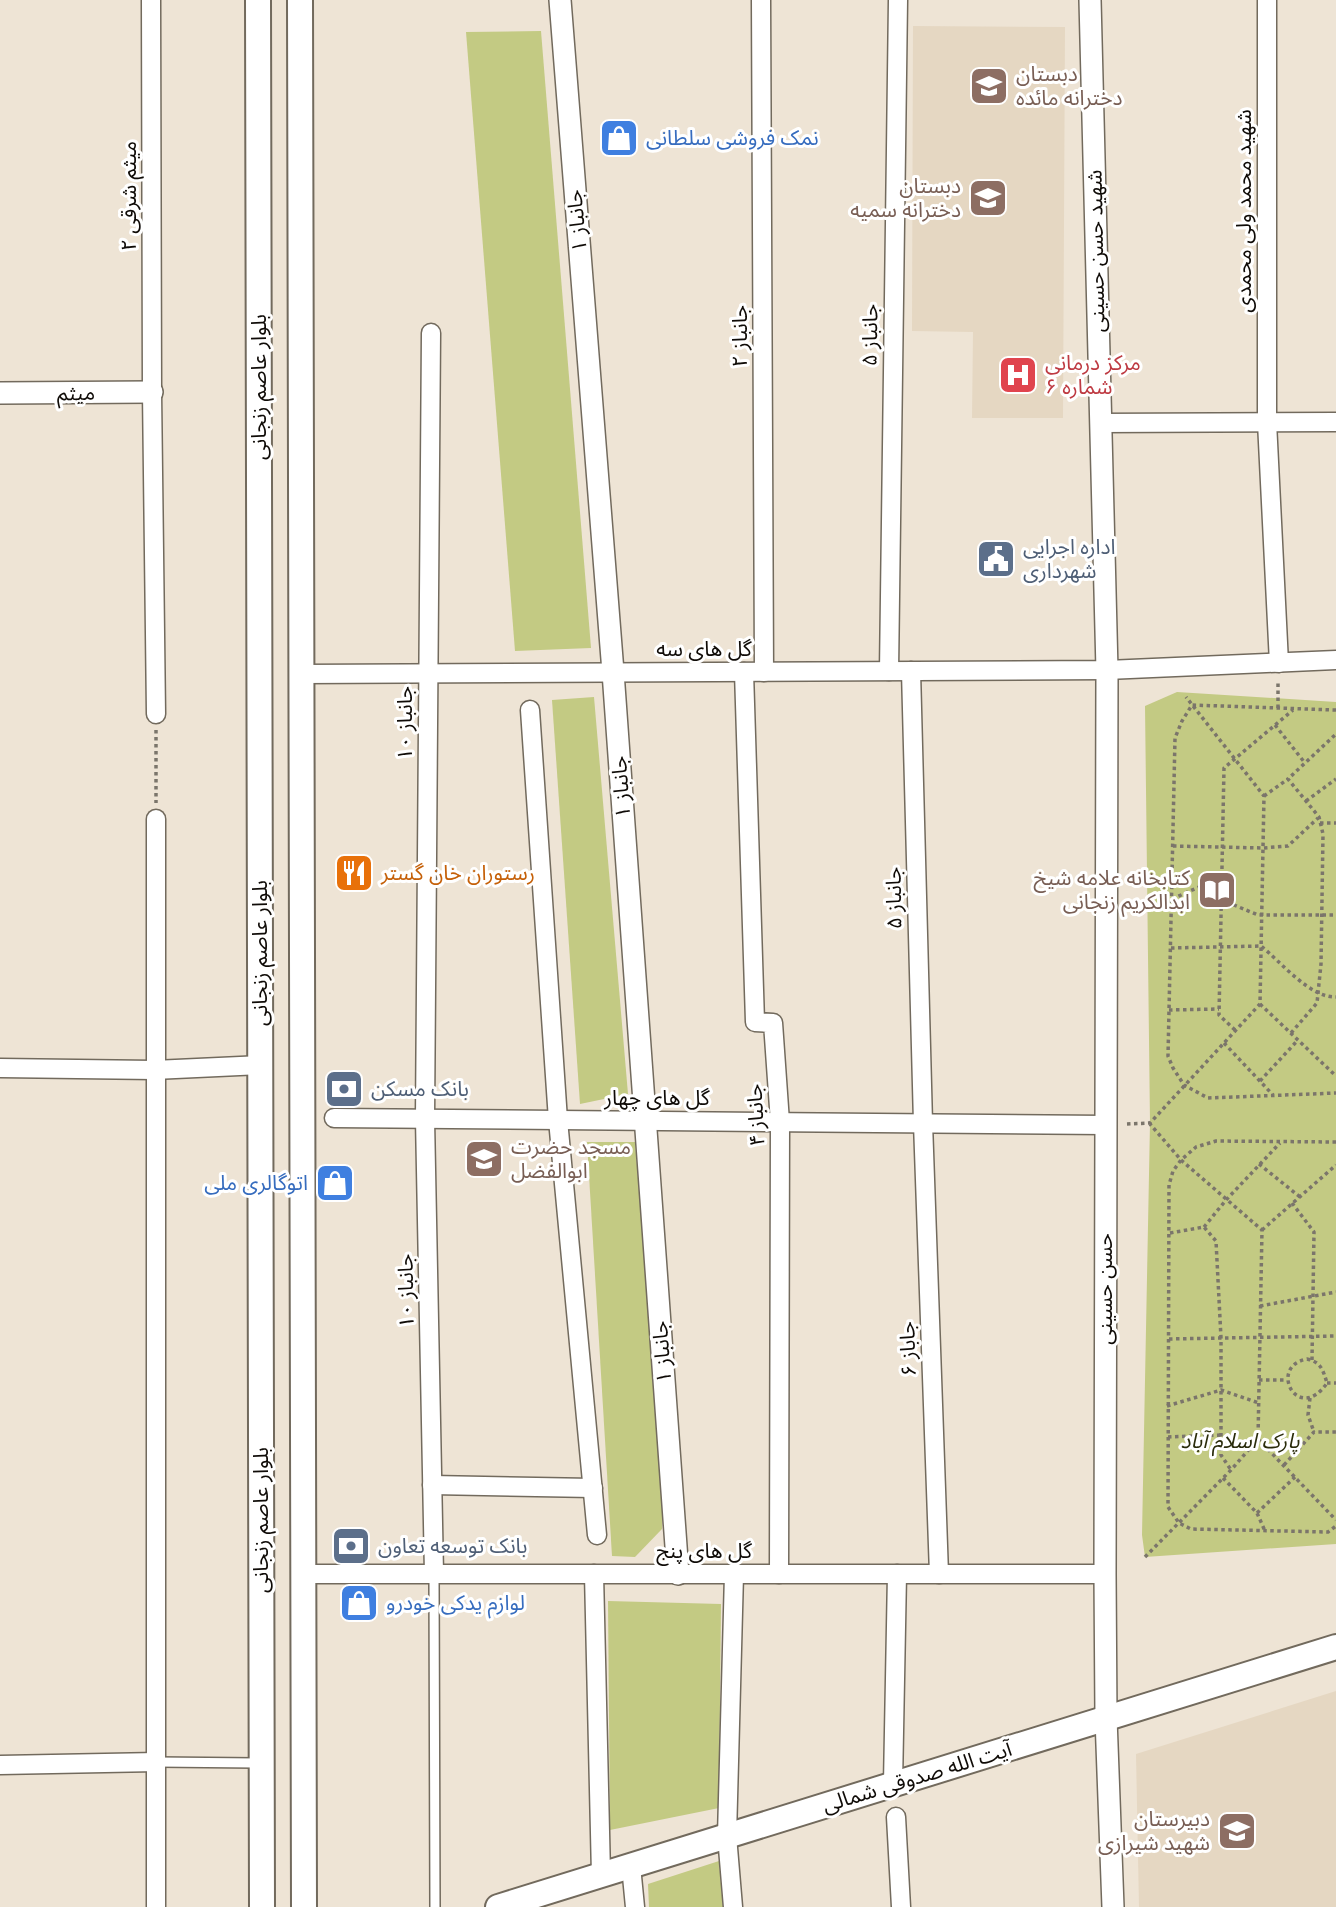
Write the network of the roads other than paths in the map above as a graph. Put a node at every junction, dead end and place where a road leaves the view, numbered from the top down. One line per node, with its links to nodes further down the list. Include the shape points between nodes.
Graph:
1 (151, 0): 10 (street, میثم شرقی ۲)
2 (258, 0): 28 (main road, بلوار عاصم زنجانی)
3 (300, 0): 24 (main road, بلوار عاصم زنجانی)
4 (560, 0): 23 (street, جانباز ۱)
5 (761, 0): 21 (street, جانباز ۲)
6 (898, 0): 18 (street, جانباز ۵)
7 (1090, 0): 14 (street, شهید حسن حسینی)
8 (1267, 0): 12 (street, شهید محمد ولی محمدی)
9 (431, 333): 22 (street, جانباز ۱۰)
10 (152, 392): 11 (street, میثم); 26 (street, میثم شرقی ۲)
11 (0, 393)
12 (1267, 422): 13 (street); 14 (street); 16 (street, شهید محمد ولی محمدی)
13 (1336, 422)
14 (1100, 423): 17 (street, شهید حسن حسینی)
15 (1336, 660): 16 (street, گل های سه)
16 (1279, 663): 17 (street, گل های سه)
17 (1107, 670): 19 (street, گل های سه); 37 (street, حسن حسینی)
18 (889, 671): 19 (street, گل های سه); 21 (street, گل های سه)
19 (911, 671): 36 (street, جانباز ۵)
20 (744, 672): 21 (street, گل های سه); 23 (street, گل های سه); 35 (street, جانباز ۴, via 755,1022 773,1023)
21 (764, 672)
22 (428, 673): 23 (street, گل های سه); 24 (street, گل های سه); 32 (street, جانباز ۱۰)
23 (613, 673): 34 (street, جانباز ۱)
24 (302, 674): 41 (main road, بلوار عاصم زنجانی)
25 (530, 710): 33 (street)
26 (156, 714)
27 (156, 820): 30 (street)
28 (260, 1065): 30 (street); 53 (main road, بلوار عاصم زنجانی)
29 (0, 1068): 30 (street)
30 (154, 1070): 52 (street)
31 (334, 1118): 32 (street, گل های چهار)
32 (425, 1119): 33 (street, گل های چهار); 38 (street, جانباز ۱۰)
33 (558, 1120): 34 (street, گل های چهار); 39 (street)
34 (645, 1121): 35 (street, گل های چهار); 44 (street, جانباز ۱)
35 (780, 1122): 36 (street, گل های چهار); 46 (street, جانباز ۴)
36 (923, 1123): 37 (street, گل های چهار); 48 (street, جاباز ۶)
37 (1106, 1125): 49 (street, حسن حسینی)
38 (432, 1485): 39 (street); 42 (street, جانباز ۱۰)
39 (593, 1488): 40 (street)
40 (597, 1535)
41 (303, 1574): 42 (street, گل های پنج); 62 (main road, بلوار عاصم زنجانی)
42 (434, 1574): 43 (street, گل های پنج); 63 (lane, جانباز ۱۰)
43 (593, 1574): 44 (street, گل های پنج); 59 (street)
44 (678, 1574): 45 (street, گل های پنج)
45 (734, 1574): 46 (street, گل های پنج); 57 (street)
46 (779, 1574): 47 (street, گل های پنج)
47 (897, 1574): 48 (street, گل های پنج); 55 (street)
48 (939, 1574): 49 (street, گل های پنج)
49 (1105, 1574): 51 (street, حسن حسینی)
50 (1336, 1647): 51 (main road, آیت الله صدوقی شمالی)
51 (1106, 1718): 55 (main road, آیت الله صدوقی شمالی); 68 (street, حسن حسینی)
52 (158, 1762): 53 (lane); 54 (street); 60 (street)
53 (262, 1763): 61 (main road, بلوار عاصم زنجانی)
54 (0, 1765)
55 (893, 1784): 57 (main road, آیت الله صدوقی شمالی)
56 (896, 1817): 67 (street)
57 (727, 1836): 58 (main road, آیت الله صدوقی شمالی); 66 (street)
58 (631, 1866): 59 (main road, آیت الله صدوقی شمالی); 65 (street)
59 (601, 1875): 64 (main road, آیت الله صدوقی شمالی)
60 (156, 1907)
61 (262, 1907)
62 (304, 1907)
63 (435, 1907)
64 (500, 1907)
65 (635, 1907)
66 (733, 1907)
67 (901, 1907)
68 (1113, 1907)

